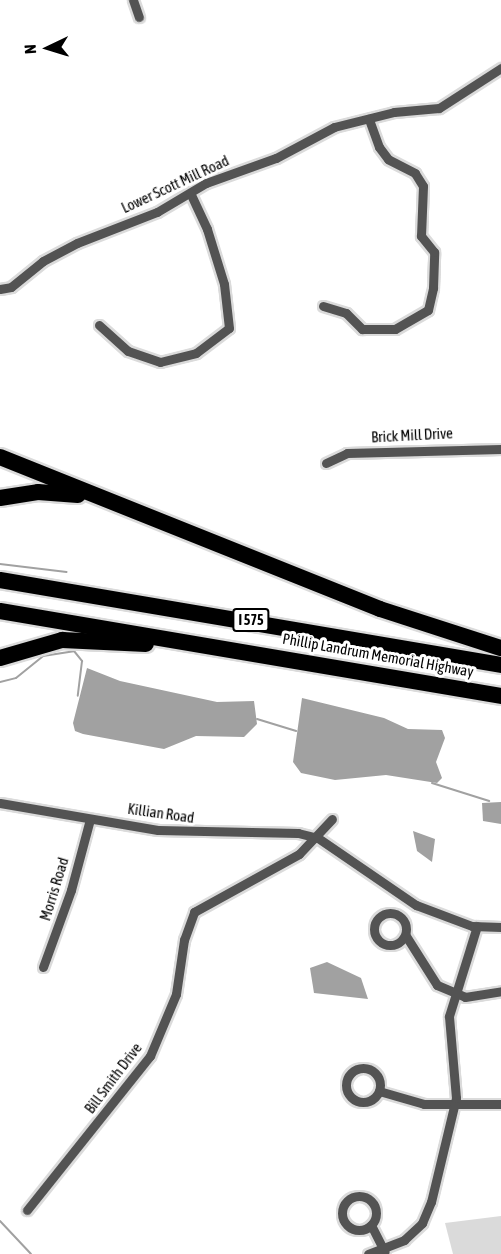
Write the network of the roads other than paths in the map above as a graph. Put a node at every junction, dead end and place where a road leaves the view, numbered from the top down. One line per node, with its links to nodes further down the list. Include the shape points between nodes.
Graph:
1 (133, 0): 2 (street)
2 (139, 17)
3 (501, 68): 4 (street, Lower Scott Mill Road, via 439,108)
4 (369, 119): 5 (street, Lower Scott Mill Road, via 334,128); 7 (street, via 388,159 415,173 423,186 421,236 434,252 434,288 428,310 395,329 362,329 346,314)
5 (190, 193): 6 (street, Lower Scott Mill Road, via 157,212 78,243 43,261 11,287); 8 (street, via 207,229 224,284 229,328 196,353 160,362 128,351)
6 (0, 289)
7 (323, 306)
8 (99, 325)
9 (501, 449): 11 (street, Brick Mill Drive, via 347,453)
10 (0, 457): 13 (highway)
11 (326, 463)
12 (0, 498): 13 (highway, via 51,492)
13 (103, 499): 16 (highway, via 380,609)
14 (0, 580): 19 (highway, Phillip Landrum Memorial Highway / I 575)
15 (0, 610): 17 (highway, Phillip Landrum Memorial Highway / I 575)
16 (501, 648)
17 (244, 650): 18 (highway, via 76,639 37,644); 20 (highway, Phillip Landrum Memorial Highway / I 575)
18 (0, 658)
19 (501, 665)
20 (501, 696)
21 (0, 803): 22 (street, Killian Road)
22 (90, 819): 24 (street, Killian Road, via 193,833 272,832); 28 (street, Morris Road, via 71,890)
23 (332, 819): 24 (street)
24 (318, 838): 25 (street, Killian Road, via 416,905); 34 (street, Bill Smith Drive, via 266,875 194,912 183,940 177,994 150,1056)
25 (477, 926): 26 (street, Killian Road); 30 (street)
26 (501, 927)
27 (406, 936): 30 (street, via 427,975)
28 (43, 967)
29 (501, 991): 30 (street, via 465,997)
30 (455, 994): 33 (street, via 449,1016)
31 (379, 1091): 33 (street, via 424,1104)
32 (501, 1104): 33 (street)
33 (454, 1105): 36 (street, via 441,1171 422,1223)
34 (27, 1210)
35 (371, 1225): 36 (street)
36 (385, 1251): 37 (street)
37 (368, 1254)

